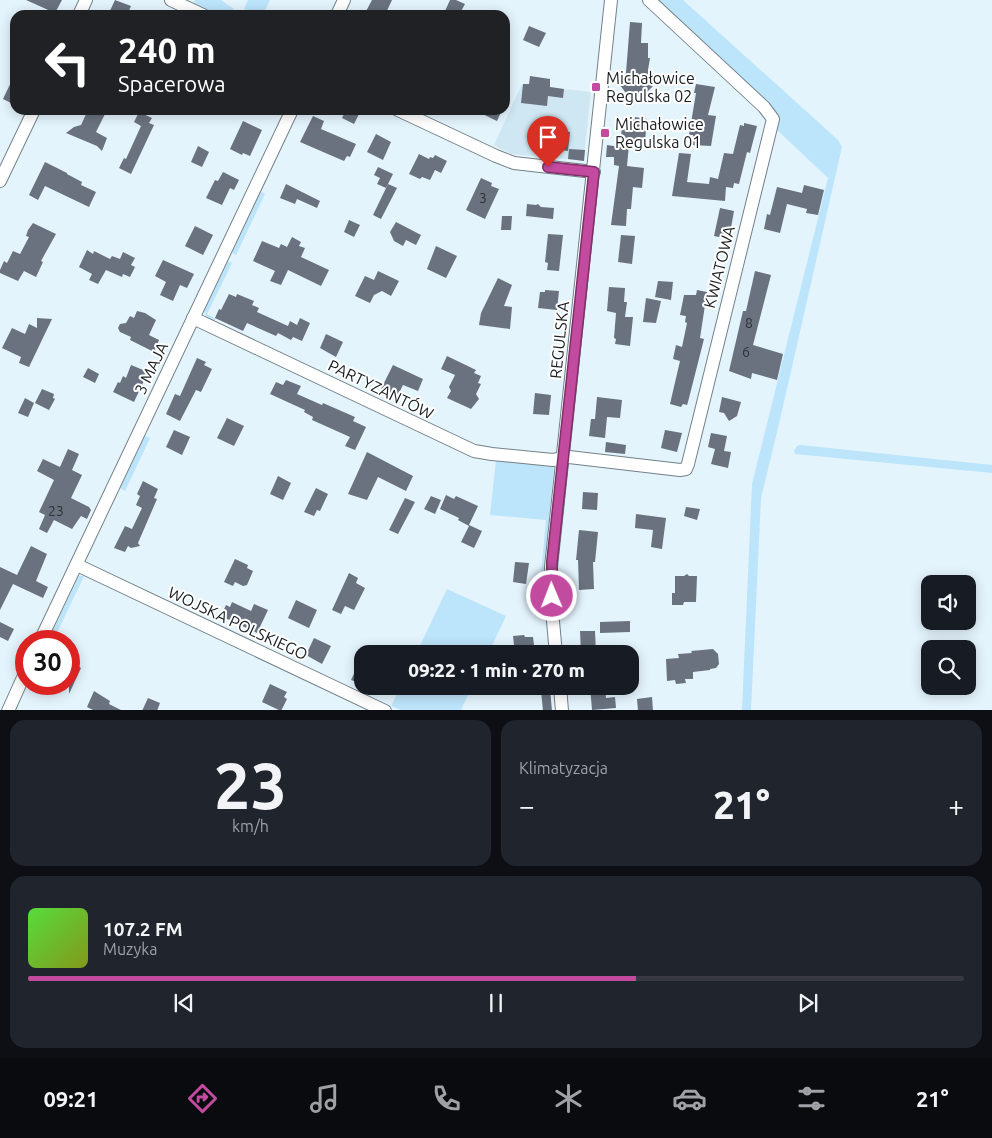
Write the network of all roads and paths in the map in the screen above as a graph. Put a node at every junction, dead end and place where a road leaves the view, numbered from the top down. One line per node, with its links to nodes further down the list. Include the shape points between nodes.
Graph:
1 (171, 0): 4 (street)
2 (611, 0): 8 (street, REGULSKA)
3 (649, 0): 11 (street, KWIATOWA, via 769,112 773,121 687,467 680,470)
4 (192, 10)
5 (32, 115): 9 (street)
6 (290, 115): 10 (street, 3 MAJA)
7 (409, 115): 8 (street, via 514,163)
8 (594, 172): 11 (street, REGULSKA)
9 (0, 180)
10 (193, 318): 11 (street, PARTYZANTÓW, via 472,450 545,460); 12 (street, 3 MAJA)
11 (562, 458): 14 (street, REGULSKA, via 551,574)
12 (77, 565): 13 (street, 3 MAJA); 18 (street, WOJSKA POLSKIEGO)
13 (45, 630)
14 (555, 645)
15 (15, 695): 17 (street)
16 (561, 695): 19 (street)
17 (8, 710)
18 (385, 710)
19 (562, 710)

